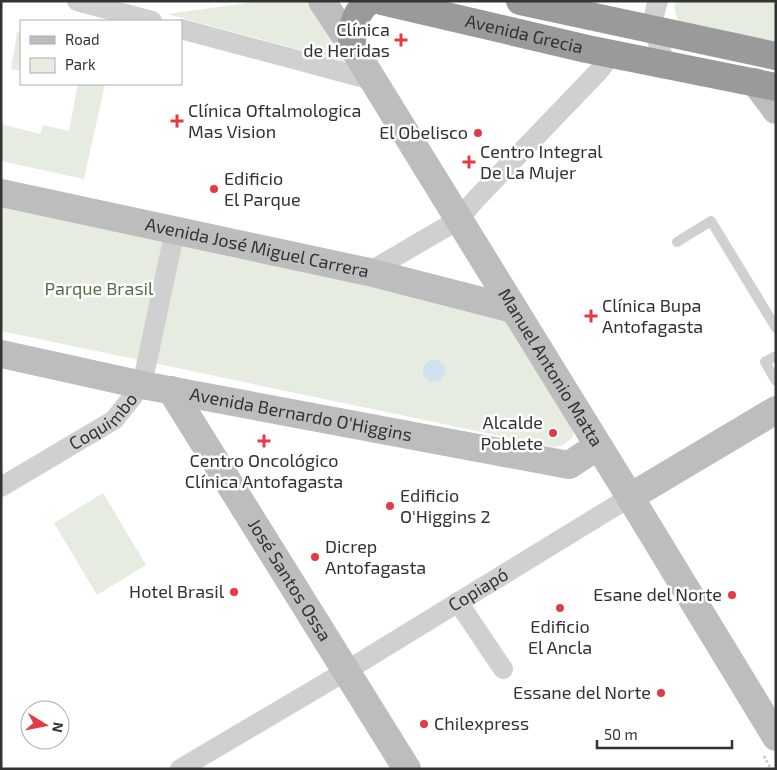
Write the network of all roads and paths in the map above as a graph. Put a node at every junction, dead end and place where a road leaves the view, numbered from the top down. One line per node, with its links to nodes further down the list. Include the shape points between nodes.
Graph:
1 (77, 1): 7 (street)
2 (322, 1): 10 (main road, Manuel Antonio Matta)
3 (369, 1): 10 (highway, via 360,8 355,20)
4 (382, 1): 11 (highway, Avenida Grecia)
5 (520, 1): 9 (highway, Avenida Grecia)
6 (658, 1): 9 (street)
7 (148, 20)
8 (182, 29): 14 (street)
9 (653, 30): 12 (highway, Avenida Grecia); 13 (street)
10 (352, 46): 14 (main road, Manuel Antonio Matta)
11 (612, 54): 13 (highway, Avenida Grecia); 18 (street)
12 (776, 56)
13 (667, 65): 15 (highway, Avenida Grecia)
14 (372, 80): 18 (main road, Manuel Antonio Matta)
15 (766, 84): 16 (main road)
16 (776, 110)
17 (1, 193): 19 (main road, Avenida José Miguel Carrera)
18 (458, 220): 21 (street); 22 (main road, Manuel Antonio Matta)
19 (175, 230): 21 (main road, Avenida José Miguel Carrera); 27 (street, Coquimbo)
20 (677, 242): 23 (lane, via 711,221)
21 (369, 272): 22 (main road, Avenida José Miguel Carrera)
22 (514, 309): 30 (main road, Manuel Antonio Matta)
23 (776, 328)
24 (1, 354): 27 (main road, Avenida Bernardo O'Higgins)
25 (776, 356): 26 (lane, via 765,362)
26 (776, 381)
27 (142, 385): 28 (main road, Avenida Bernardo O'Higgins); 31 (street, Coquimbo, via 114,420)
28 (171, 390): 30 (main road, Avenida Bernardo O'Higgins, via 569,465); 35 (main road, José Santos Ossa)
29 (776, 410): 32 (main road, Copiapó)
30 (598, 446): 32 (main road, Manuel Antonio Matta)
31 (1, 487)
32 (630, 497): 33 (street, Copiapó); 36 (main road, Manuel Antonio Matta)
33 (458, 602): 34 (street); 35 (street, Copiapó)
34 (503, 669)
35 (346, 671): 37 (street, Copiapó); 38 (main road, José Santos Ossa)
36 (776, 737)
37 (180, 769)
38 (407, 769)

